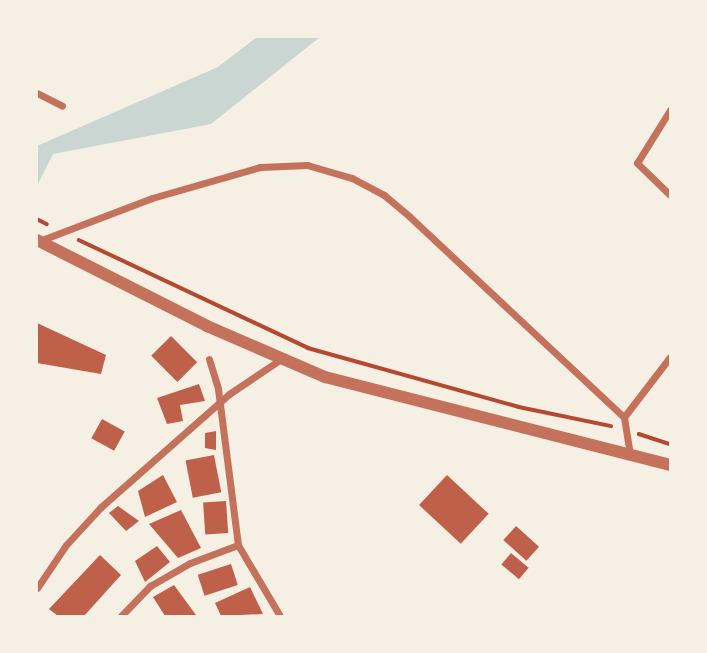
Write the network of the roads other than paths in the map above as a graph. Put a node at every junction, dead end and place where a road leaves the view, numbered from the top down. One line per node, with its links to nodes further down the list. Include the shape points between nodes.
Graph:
1 (37, 93): 2 (street)
2 (62, 106)
3 (670, 110): 4 (street, via 637,163)
4 (670, 195)
5 (37, 241): 8 (street); 10 (street, via 152,198 260,167 307,165 343,175 384,195 410,217)
6 (670, 357): 10 (street)
7 (209, 359): 9 (street)
8 (281, 359): 9 (street); 11 (street, via 372,391)
9 (219, 403): 13 (street); 14 (street, via 101,507 65,545)
10 (624, 417): 11 (street)
11 (630, 453): 12 (street)
12 (670, 465)
13 (238, 545): 15 (street, via 190,563 150,586); 16 (street)
14 (37, 587)
15 (121, 616)
16 (280, 616)

